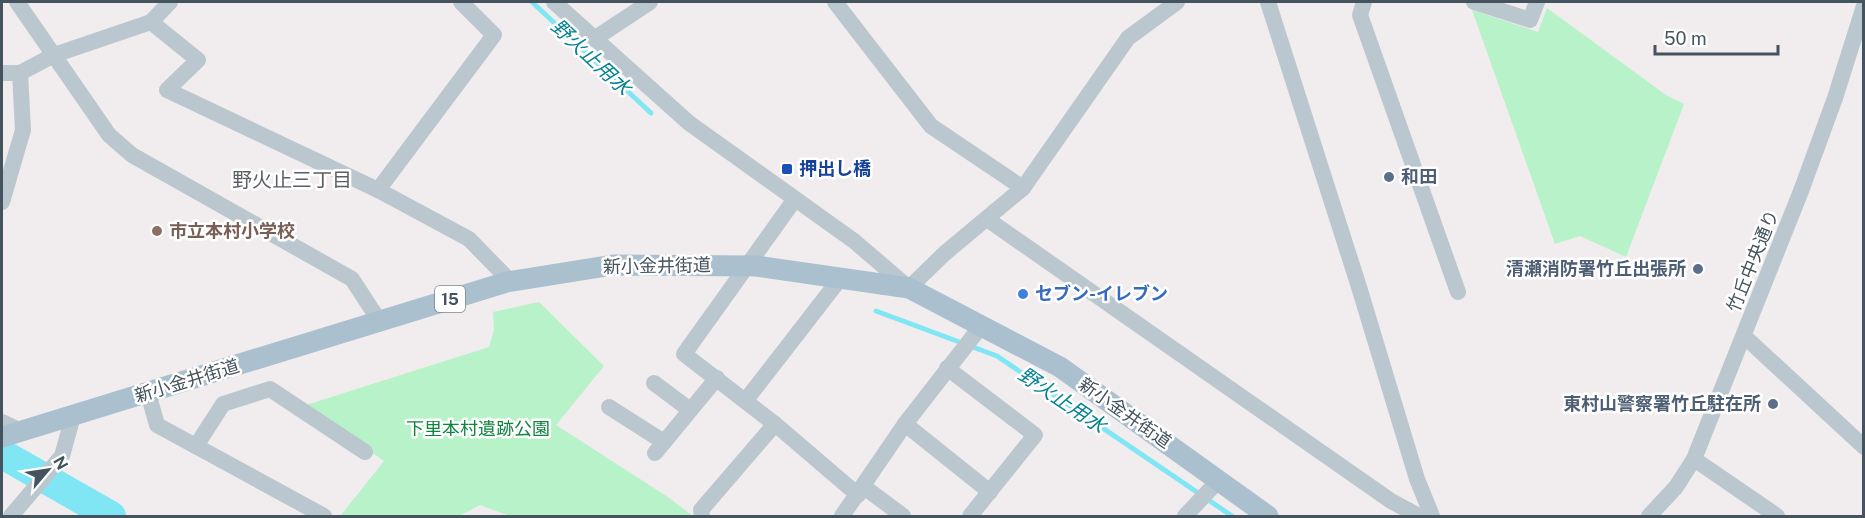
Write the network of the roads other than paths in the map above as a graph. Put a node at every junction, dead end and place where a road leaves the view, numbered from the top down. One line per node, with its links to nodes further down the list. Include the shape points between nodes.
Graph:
1 (17, 2): 15 (street)
2 (170, 2): 13 (street)
3 (461, 2): 19 (street, via 494,35)
4 (554, 2): 14 (street)
5 (650, 2): 14 (street)
6 (835, 2): 18 (street, via 931,126)
7 (1177, 2): 18 (street, via 1128,38)
8 (1268, 2): 58 (street)
9 (1364, 2): 27 (street, via 1360,15)
10 (1474, 2): 11 (street, via 1530,20)
11 (1537, 2)
12 (1863, 6): 29 (street, 竹丘中央通り, via 1835,98)
13 (151, 22): 15 (street); 19 (street, via 198,60 167,90)
14 (594, 39): 20 (street, via 689,123)
15 (54, 55): 17 (street); 28 (street, via 109,135 132,155 352,279)
16 (2, 73): 17 (street)
17 (20, 73): 21 (street, via 24,130)
18 (1023, 188): 22 (street)
19 (378, 190): 25 (street, via 469,239)
20 (795, 199): 23 (street); 26 (street, via 854,241)
21 (2, 202)
22 (987, 219): 26 (street); 57 (street, via 1391,501)
23 (746, 266): 24 (main road, 新小金井街道 / 15); 25 (main road, 新小金井街道 / 15, via 613,265); 32 (street, via 684,354)
24 (839, 280): 26 (main road, 新小金井街道 / 15); 35 (street)
25 (510, 281): 28 (main road, 新小金井街道 / 15)
26 (909, 288): 30 (main road, 新小金井街道 / 15)
27 (1458, 292)
28 (380, 322): 34 (main road, 新小金井街道 / 15)
29 (1744, 336): 43 (street); 45 (street, 竹丘中央通り)
30 (972, 337): 31 (street); 48 (main road, 新小金井街道 / 15, via 1060,367)
31 (947, 368): 40 (street); 47 (street, via 1035,435)
32 (717, 378): 35 (street); 37 (street)
33 (654, 383): 37 (street)
34 (148, 393): 38 (main road, 新小金井街道 / 15); 42 (street, via 157,425)
35 (746, 400): 39 (street)
36 (609, 407): 37 (street, via 660,448)
37 (690, 410)
38 (73, 416): 41 (main road, 新小金井街道 / 15); 49 (street, via 62,456)
39 (775, 424): 46 (street); 51 (street, via 701,510)
40 (904, 424): 46 (street); 47 (street)
41 (7, 431)
42 (196, 446): 44 (street, via 223,404 270,389); 50 (street)
43 (1863, 447)
44 (365, 452)
45 (1694, 459): 59 (street, 竹丘中央通り, via 1676,487); 60 (street)
46 (861, 491): 52 (street); 53 (street)
47 (990, 492): 54 (street)
48 (1207, 492): 55 (street); 56 (main road, 新小金井街道 / 15)
49 (11, 516)
50 (324, 516)
51 (702, 516)
52 (842, 516)
53 (903, 516)
54 (970, 516)
55 (1185, 516)
56 (1268, 516)
57 (1419, 516)
58 (1432, 516)
59 (1649, 516)
60 (1778, 516)

